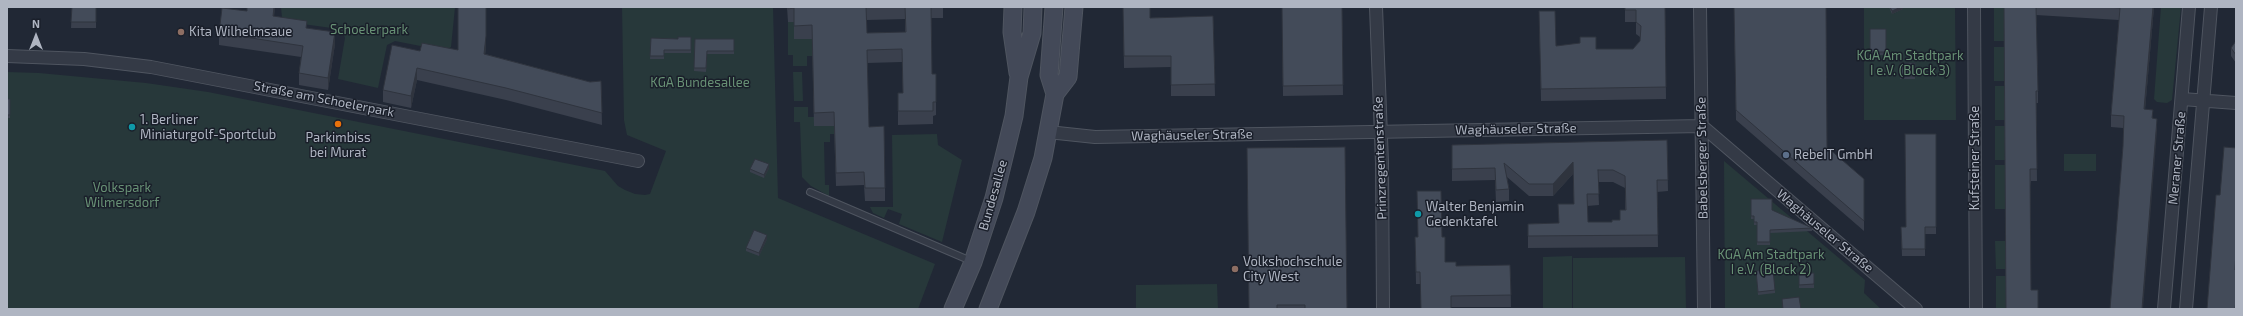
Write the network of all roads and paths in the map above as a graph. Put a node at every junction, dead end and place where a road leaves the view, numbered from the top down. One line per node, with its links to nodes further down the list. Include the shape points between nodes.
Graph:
1 (1013, 7): 11 (main road, Bundesallee, via 1012,32)
2 (1034, 7): 11 (main road, Bundesallee, via 1032,33)
3 (1054, 7): 12 (main road, via 1049,75)
4 (1074, 7): 12 (main road, via 1068,77)
5 (1376, 7): 17 (street, Prinzregentenstraße)
6 (1700, 7): 16 (street, Babelsberger Straße)
7 (1974, 7): 27 (street, Kufsteiner Straße)
8 (2190, 7): 13 (street, Meraner Straße)
9 (2211, 7): 14 (street, Meraner Straße)
10 (7, 56): 19 (street, Straße am Schoelerpark, via 77,59 151,67)
11 (1019, 77): 21 (main road, Bundesallee, via 1014,116 996,190)
12 (1055, 94): 18 (main road)
13 (2182, 99): 14 (street); 28 (street, Meraner Straße)
14 (2204, 101): 15 (street); 29 (street, Meraner Straße)
15 (2236, 103)
16 (1702, 126): 17 (street, Waghäuseler Straße); 25 (street, Babelsberger Straße); 26 (street, Waghäuseler Straße)
17 (1380, 131): 18 (street, Waghäuseler Straße, via 1095,137); 24 (street, Prinzregentenstraße)
18 (1048, 132): 23 (main road, via 1038,177)
19 (638, 161)
20 (810, 192): 21 (lane)
21 (973, 262): 22 (main road, Bundesallee)
22 (953, 309)
23 (988, 309)
24 (1383, 309)
25 (1704, 309)
26 (1916, 309)
27 (1976, 309)
28 (2164, 309)
29 (2186, 309)

